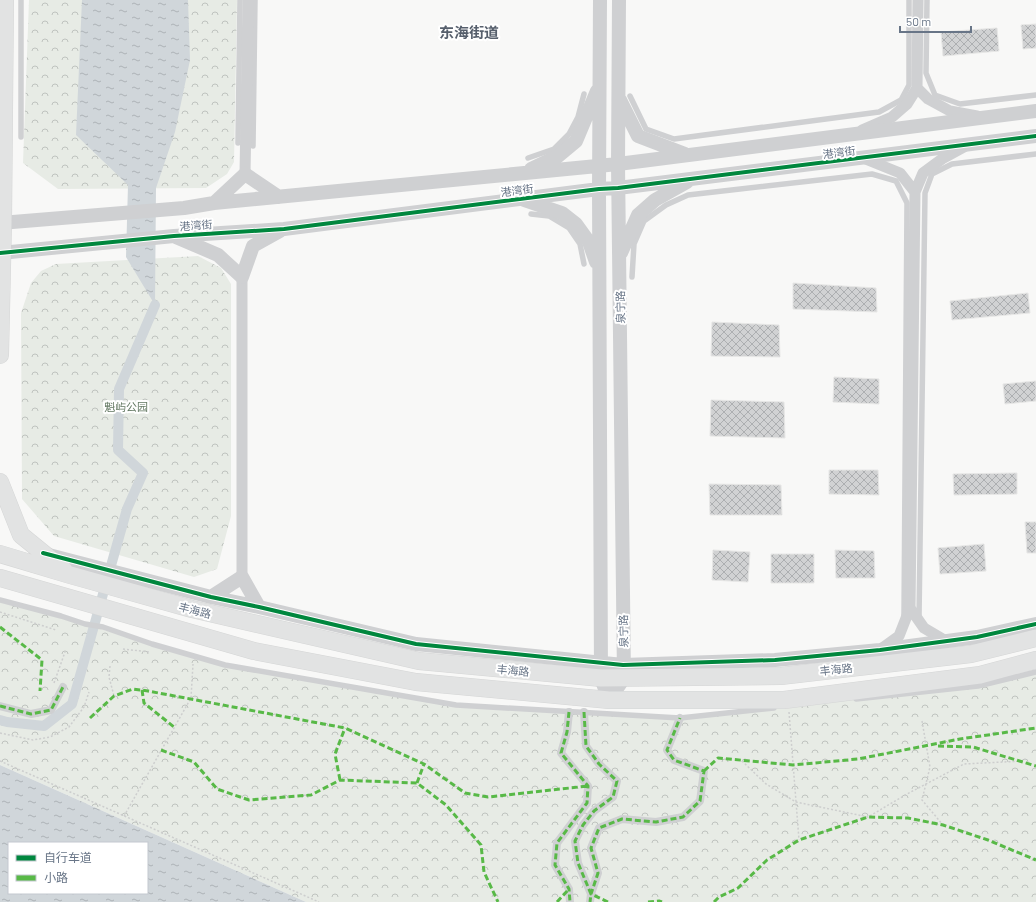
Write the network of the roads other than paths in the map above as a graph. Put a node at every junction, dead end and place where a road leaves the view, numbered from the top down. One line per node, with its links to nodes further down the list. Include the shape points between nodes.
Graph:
1 (5, 0): 40 (main road)
2 (21, 0): 20 (lane)
3 (240, 0): 21 (lane)
4 (248, 0): 31 (street)
5 (255, 0): 23 (lane)
6 (600, 0): 11 (street, 泉宁路)
7 (619, 0): 15 (street, 泉宁路)
8 (909, 0): 15 (lane, via 909,85 901,100 879,112 674,139 646,129)
9 (918, 0): 12 (street)
10 (927, 0): 14 (lane, via 926,73 935,95 960,104)
11 (600, 85): 29 (street, 泉宁路); 30 (street, via 576,141 558,156)
12 (917, 88): 17 (street, via 928,99 950,111); 18 (street, via 907,104 892,117)
13 (584, 94): 26 (lane, via 578,117 569,134 554,149)
14 (1036, 95)
15 (624, 96): 25 (street, via 638,136); 28 (street, 泉宁路)
16 (1036, 111): 17 (street, 港湾街)
17 (988, 118): 18 (street, 港湾街)
18 (851, 135): 25 (street, 港湾街)
19 (1036, 136): 22 (street, 港湾街)
20 (21, 137)
21 (238, 143)
22 (970, 144): 27 (street, 港湾街); 35 (street, via 923,173)
23 (253, 146)
24 (1036, 154): 60 (lane, via 952,164 932,174 926,192)
25 (687, 155): 28 (street, 港湾街)
26 (528, 158)
27 (862, 158): 32 (street, 港湾街); 35 (street, via 900,172)
28 (618, 164): 29 (street, 港湾街); 33 (street, 泉宁路)
29 (599, 166): 30 (street, 港湾街); 34 (street, 泉宁路)
30 (521, 173): 36 (street, 港湾街)
31 (245, 174): 36 (street); 38 (street)
32 (692, 179): 33 (street, 港湾街); 44 (street, via 655,200 638,215)
33 (618, 188): 34 (street, 港湾街); 44 (street, 泉宁路)
34 (599, 189): 37 (street, 港湾街); 46 (street, 泉宁路)
35 (915, 192): 59 (street)
36 (279, 197): 38 (street, 港湾街)
37 (522, 199): 41 (street, 港湾街); 46 (street, via 562,213 576,224 589,242)
38 (214, 203): 40 (street, 港湾街, via 184,208)
39 (531, 214): 45 (lane, via 549,216 569,228 580,244)
40 (2, 223): 43 (main road)
41 (284, 228): 42 (street, 港湾街); 47 (street, via 253,246)
42 (171, 236): 43 (street, 港湾街); 47 (street, via 218,255)
43 (1, 253): 49 (main road)
44 (619, 259): 68 (street, 泉宁路)
45 (584, 264)
46 (600, 270): 67 (street, 泉宁路)
47 (242, 276): 54 (street)
48 (632, 277): 61 (lane, via 634,244 644,221 666,205 688,195 872,174 896,181 907,203)
49 (0, 355)
50 (0, 482): 51 (main road, via 22,536)
51 (43, 553): 53 (main road); 56 (street)
52 (0, 554): 53 (main road, 丰海路)
53 (70, 575): 67 (main road, 丰海路, via 192,609 419,661)
54 (242, 577): 56 (street); 58 (street)
55 (0, 578): 71 (main road, 丰海路, via 254,651 416,682)
56 (211, 597): 58 (street)
57 (0, 600): 75 (lane, via 102,627 225,665 456,705)
58 (259, 607): 67 (street, via 416,644)
59 (910, 608): 60 (street); 61 (street)
60 (919, 621): 64 (street, via 924,628)
61 (904, 622): 65 (street, via 899,636)
62 (1036, 624): 64 (street)
63 (1036, 638): 68 (main road, 丰海路, via 971,654 781,676)
64 (946, 641): 65 (street)
65 (880, 650): 68 (street)
66 (1036, 660): 71 (main road, 丰海路, via 980,675 784,700)
67 (601, 670): 68 (main road, 丰海路); 71 (street, 泉宁路)
68 (623, 671): 71 (street)
69 (1036, 672): 72 (lane, via 978,686)
70 (63, 687): 73 (street, via 51,710 31,714)
71 (609, 700)
72 (852, 700)
73 (0, 706)
74 (789, 706): 77 (lane)
75 (569, 712): 76 (lane); 79 (street, via 561,753 588,786 587,803 557,843 555,865 569,889)
76 (584, 712): 77 (lane); 78 (street, via 586,746 599,764 617,781 613,797 594,811 575,841 578,863)
77 (680, 718): 78 (street, via 667,750 674,760 704,771 700,801 683,817 656,822 622,819 599,828 591,848 598,873)
78 (591, 898)
79 (570, 902)

